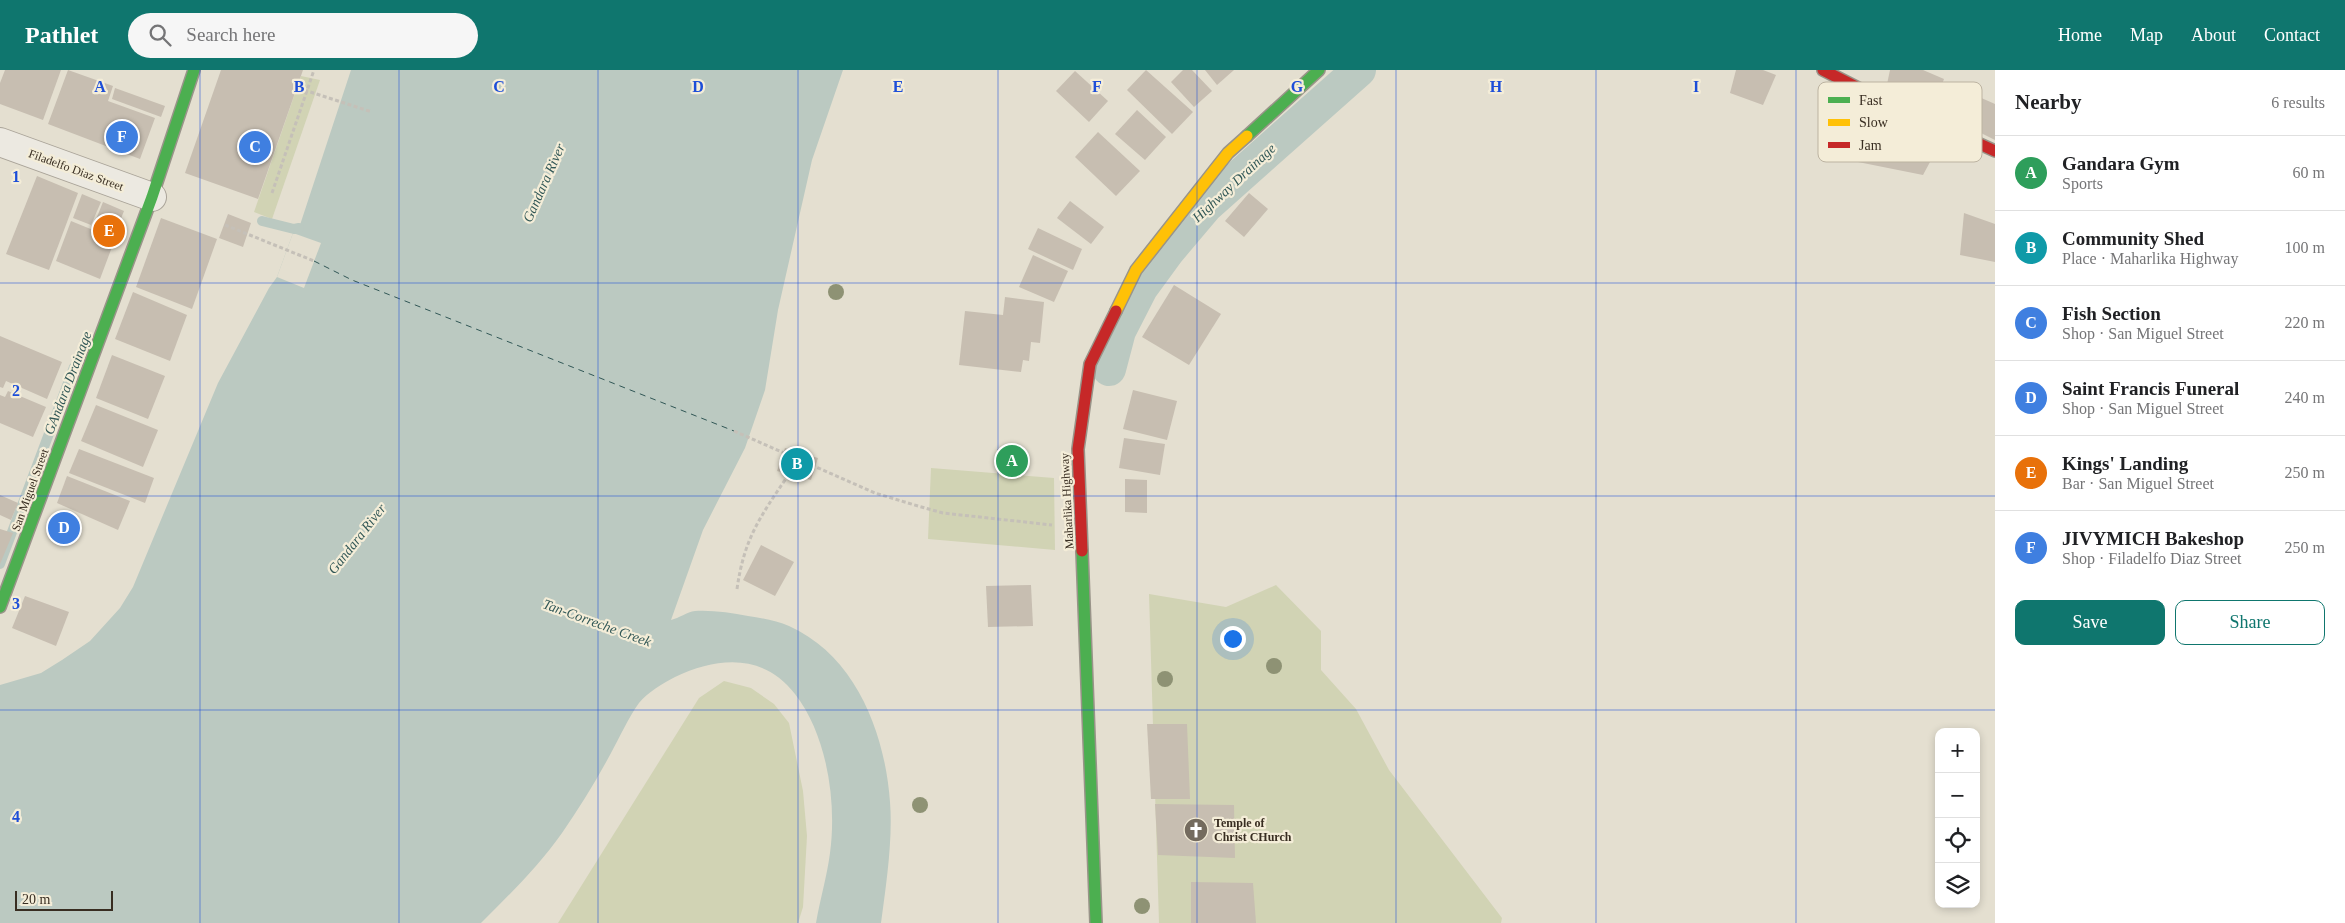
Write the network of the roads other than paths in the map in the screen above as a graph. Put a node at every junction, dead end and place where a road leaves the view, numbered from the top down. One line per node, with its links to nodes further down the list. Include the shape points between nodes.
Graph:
1 (194, 70): 8 (main road, San Miguel Street)
2 (1319, 70): 10 (main road, Maharlika Highway, via 1228,153 1136,270 1090,364 1078,449)
3 (1823, 70): 4 (main road)
4 (1846, 82)
5 (0, 142): 8 (street, Filadelfo Diaz Street)
6 (1982, 145): 7 (main road)
7 (1995, 151)
8 (152, 197): 9 (main road, San Miguel Street)
9 (0, 607)
10 (1096, 923)

